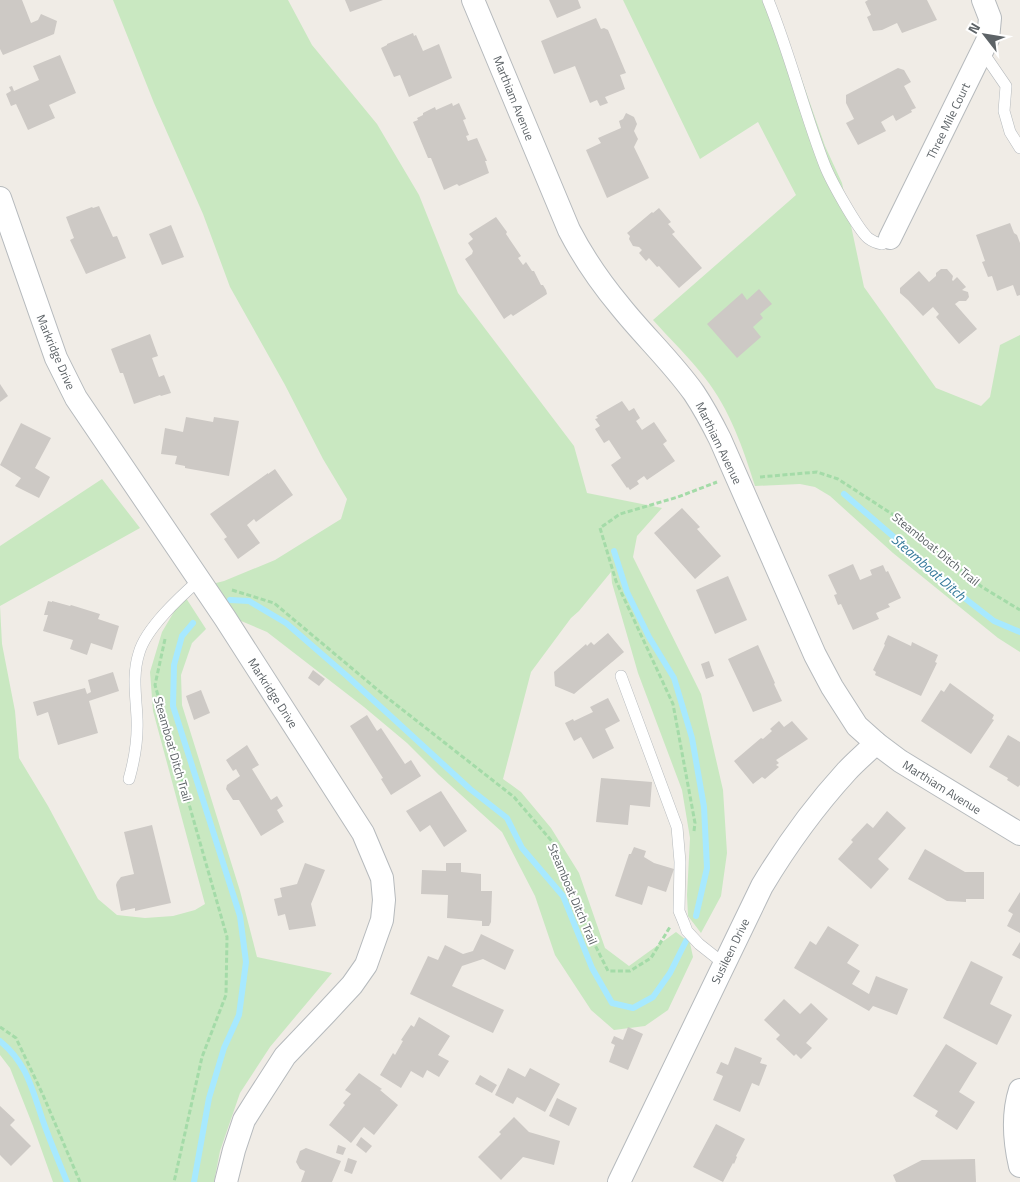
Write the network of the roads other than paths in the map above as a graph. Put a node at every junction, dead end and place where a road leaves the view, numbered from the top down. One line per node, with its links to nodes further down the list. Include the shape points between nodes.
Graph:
1 (473, 0): 10 (street, Marthiam Avenue, via 556,202 582,254 620,306 693,392 707,414 815,655 857,726)
2 (768, 0): 7 (lane, via 826,168 867,238 882,244)
3 (983, 0): 4 (street, Three Mile Court, via 990,28)
4 (982, 51): 5 (lane, via 1006,86 1004,111 1010,132); 7 (street, Three Mile Court)
5 (1020, 148)
6 (0, 198): 8 (street, Markridge Drive, via 56,358 76,398)
7 (890, 238)
8 (202, 583): 11 (lane, via 178,599 145,640 139,653 134,675 136,754); 16 (street, Markridge Drive, via 363,833 382,878 384,900 382,920 366,965 326,1014 285,1056 244,1120)
9 (621, 676): 13 (lane, via 677,827 679,911 687,931)
10 (876, 743): 12 (street, Marthiam Avenue, via 924,777); 13 (street, Susileen Drive, via 846,771 780,856)
11 (129, 778)
12 (1020, 834)
13 (724, 963): 17 (street, Susileen Drive)
14 (1020, 1090): 15 (street, via 1014,1126)
15 (1020, 1166)
16 (226, 1182)
17 (619, 1182)

